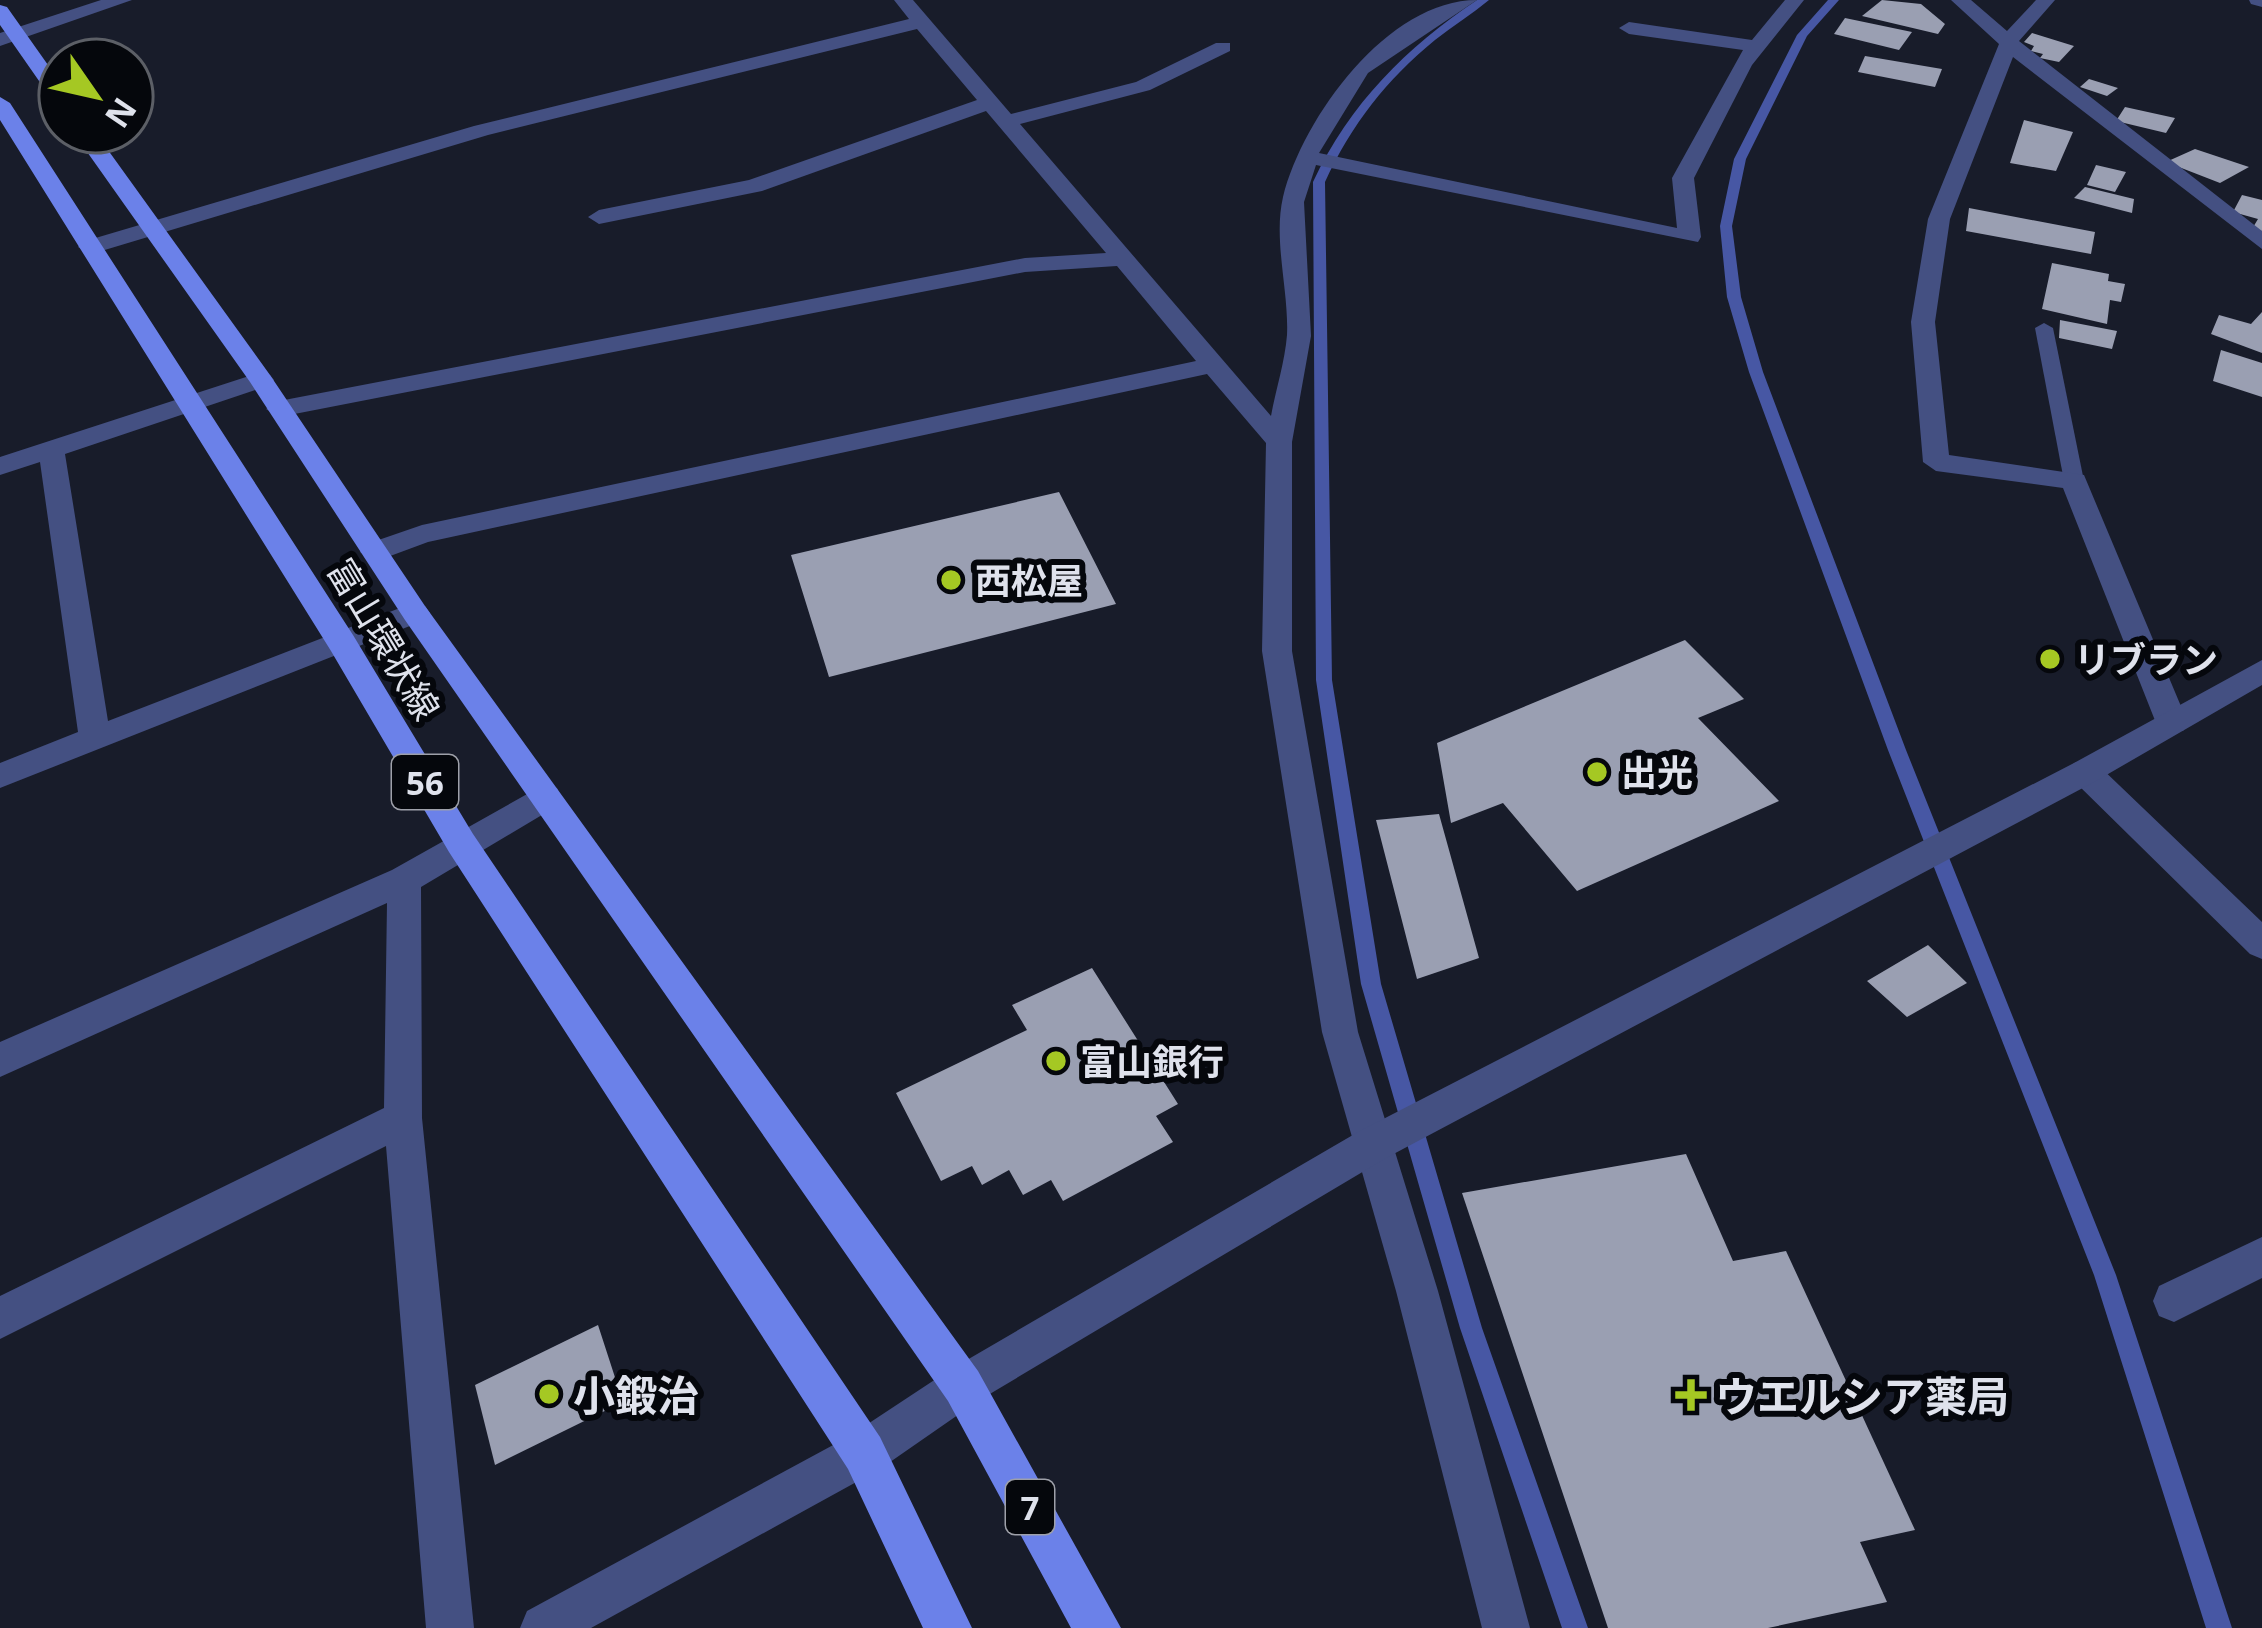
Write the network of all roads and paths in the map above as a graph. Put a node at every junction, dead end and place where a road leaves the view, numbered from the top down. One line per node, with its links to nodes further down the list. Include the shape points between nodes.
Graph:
1 (123, 0): 10 (street)
2 (903, 0): 8 (street)
3 (1468, 0): 18 (street, via 1360,69)
4 (1960, 0): 11 (street)
5 (2046, 0): 11 (street)
6 (1782, 6): 12 (street)
7 (0, 11): 10 (main road)
8 (922, 22): 16 (street); 20 (street, via 482,130)
9 (1629, 28): 12 (street)
10 (8, 37): 14 (main road)
11 (2010, 40): 21 (street); 32 (street, via 1939,219 1923,322 1936,462)
12 (1756, 46): 18 (street, via 1683,178 1690,237)
13 (1223, 47): 16 (street, via 1143,86)
14 (36, 69)
15 (0, 103): 22 (main road, 富山環状線 / 56)
16 (996, 113): 19 (street, via 754,186); 23 (street)
17 (101, 156): 20 (main road, 富山環状線 / 56)
18 (1320, 160): 29 (street, via 1293,202 1299,336)
19 (599, 217)
20 (152, 228): 22 (street); 26 (main road, 富山環状線 / 56)
21 (2262, 242)
22 (90, 247): 27 (main road, 富山環状線 / 56)
23 (1120, 259): 25 (street); 28 (street, via 1024,265)
24 (2044, 328): 32 (lane)
25 (1213, 365): 29 (street); 33 (street, via 422,535)
26 (260, 380): 27 (street); 28 (main road, 富山環状線 / 56)
27 (192, 402): 30 (street); 35 (main road, 富山環状線 / 56)
28 (279, 409): 33 (main road, 富山環状線 / 56)
29 (1279, 442): 47 (street, via 1277,651 1340,1032)
30 (52, 449): 31 (street); 38 (street)
31 (0, 466)
32 (2074, 481): 37 (street)
33 (374, 552): 34 (main road, 富山環状線 / 56)
34 (415, 613): 35 (street); 41 (main road, 富山環状線 / 56)
35 (342, 643): 38 (street); 42 (main road, 富山環状線 / 56)
36 (2262, 671): 37 (street)
37 (2172, 723): 39 (street)
38 (94, 739): 40 (street)
39 (2086, 772): 44 (street); 47 (street)
40 (0, 776)
41 (545, 797): 42 (street); 51 (main road, 富山環状線 / 56)
42 (461, 843): 43 (street); 52 (main road, 富山環状線 / 56)
43 (404, 880): 45 (street); 46 (street)
44 (2262, 944)
45 (0, 1060)
46 (403, 1118): 50 (street); 53 (street)
47 (1375, 1144): 51 (street); 57 (street)
48 (2262, 1257): 49 (street)
49 (2174, 1301)
50 (0, 1318)
51 (963, 1386): 52 (street); 56 (main road, 7)
52 (864, 1453): 54 (street); 55 (main road, 富山環状線)
53 (450, 1628)
54 (544, 1628)
55 (947, 1628)
56 (1097, 1628)
57 (1506, 1628)

